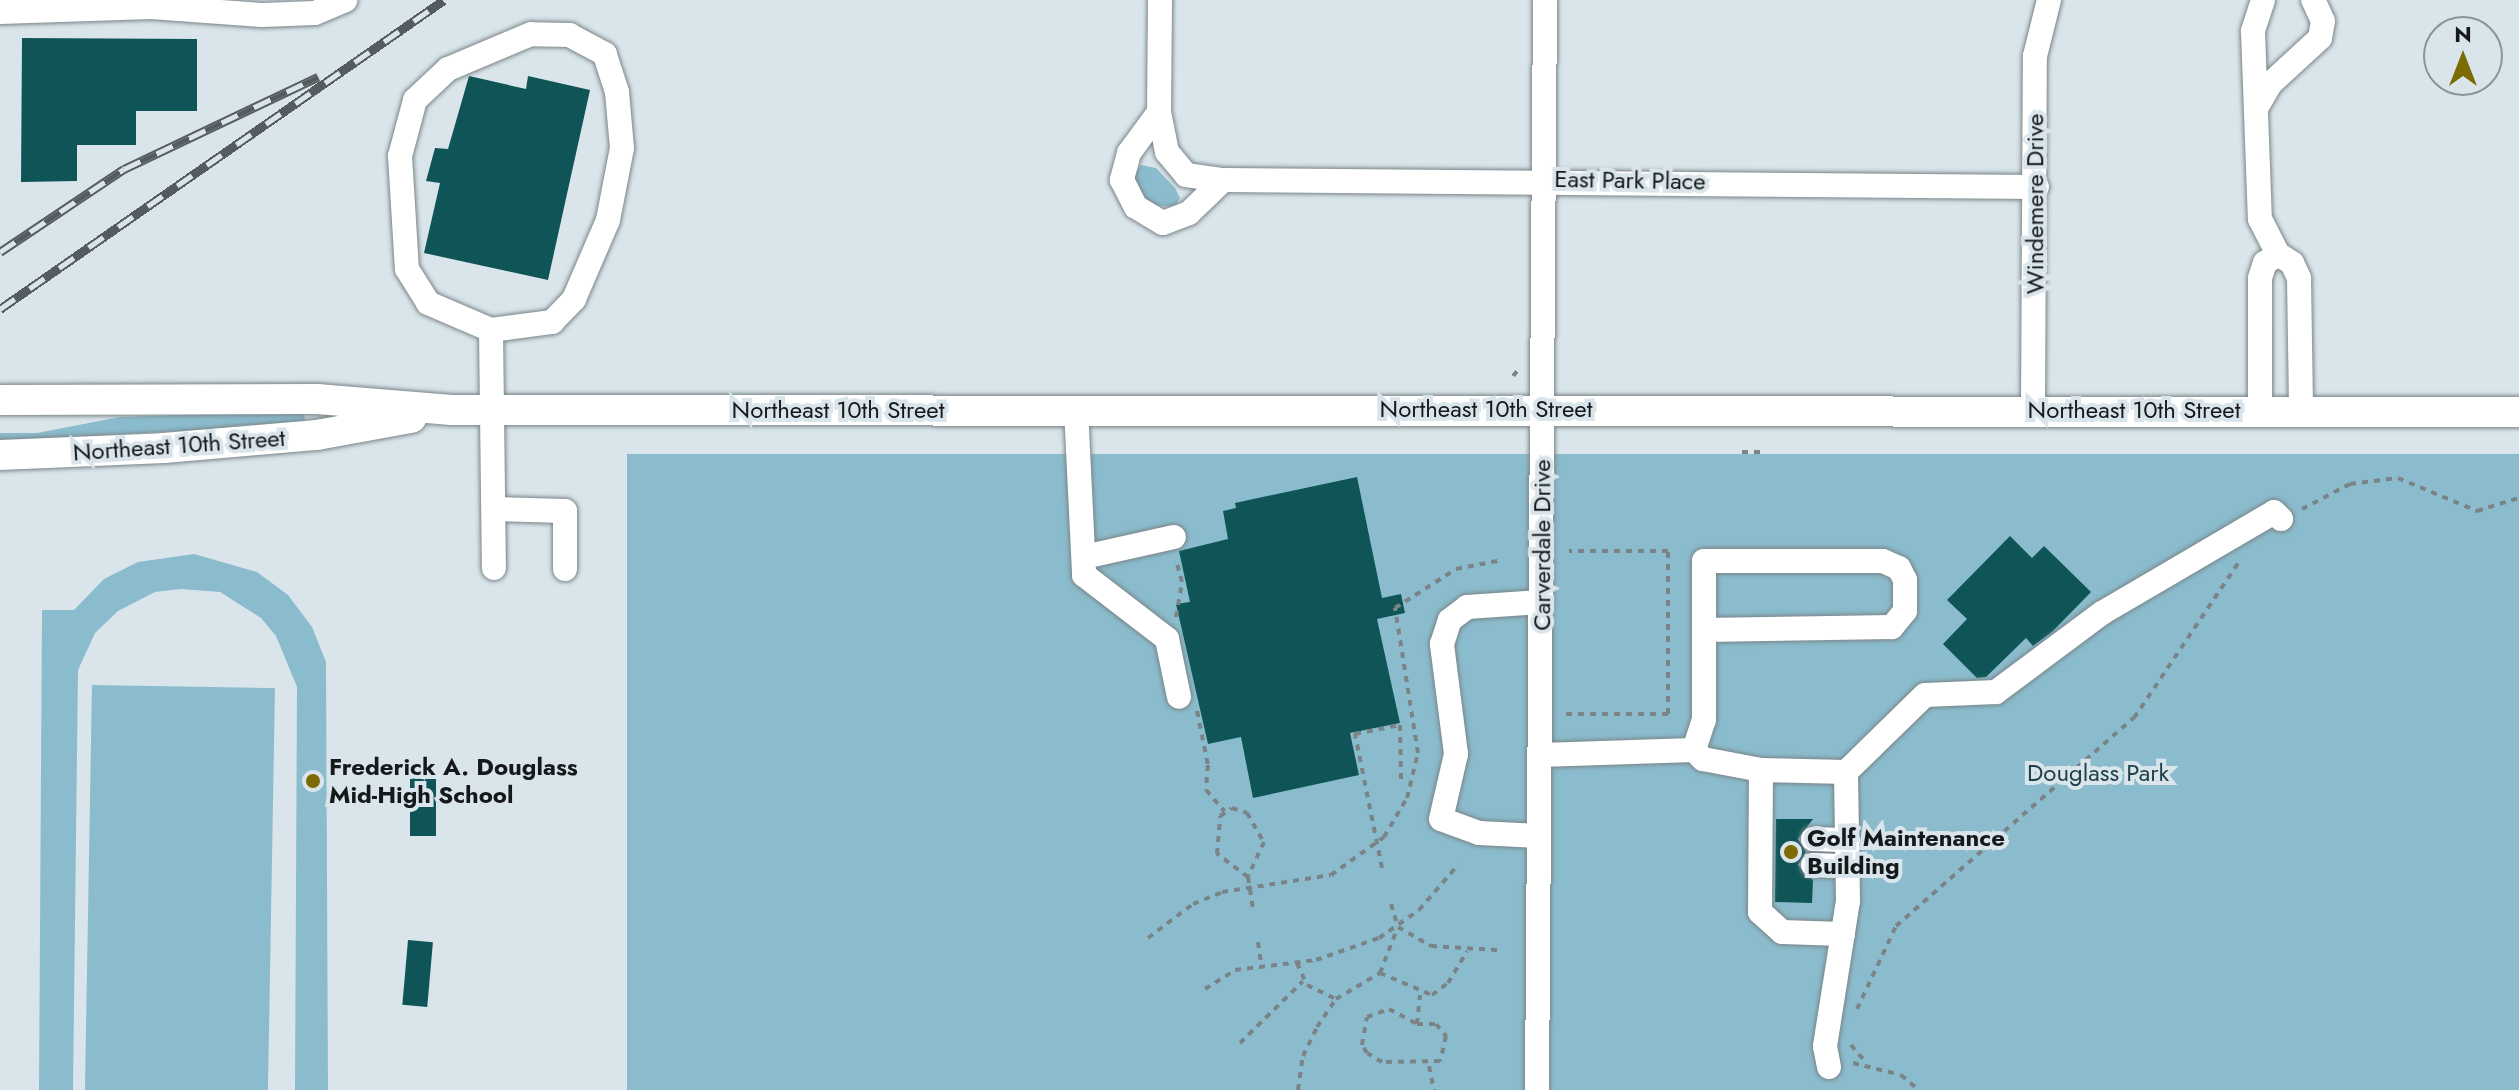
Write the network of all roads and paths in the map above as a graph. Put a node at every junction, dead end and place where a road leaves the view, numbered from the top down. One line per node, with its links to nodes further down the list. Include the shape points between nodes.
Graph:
1 (345, 0): 7 (street, via 315,13 262,15 151,7)
2 (1160, 0): 9 (street, East Park Place)
3 (1545, 0): 10 (street, Carverdale Drive)
4 (2049, 0): 12 (street, Windemere Drive, via 2035,56)
5 (2263, 0): 8 (street, via 2253,31)
6 (2313, 0): 8 (street, via 2323,21 2320,38 2270,84)
7 (0, 12)
8 (2258, 105): 13 (street, via 2260,219)
9 (1159, 112): 11 (street, East Park Place, via 1167,152 1186,175); 11 (street, via 1129,153 1122,180 1136,207 1163,223 1189,213)
10 (1545, 179): 11 (street, East Park Place); 12 (street, East Park Place); 18 (street, Carverdale Drive)
11 (1223, 180)
12 (2037, 187): 22 (street, Windemere Drive)
13 (2278, 254): 23 (street, via 2265,263 2260,278); 24 (street, via 2299,278)
14 (491, 330): 14 (street, via 428,303 407,269 400,156 415,100 448,69 531,34 570,35 605,54 617,92 622,148 608,220 574,299 552,322); 21 (street)
15 (1518, 370): 16 (path)
16 (1513, 376)
17 (0, 400): 20 (main road, Northeast 10th Street, via 317,399)
18 (1543, 408): 19 (main road, Northeast 10th Street); 22 (main road, Northeast 10th Street); 39 (street, Carverdale Drive)
19 (1076, 409): 21 (main road, Northeast 10th Street); 35 (street)
20 (452, 410): 21 (main road, Northeast 10th Street); 28 (main road, Northeast 10th Street, via 317,435 112,452)
21 (493, 410): 30 (street)
22 (2033, 410): 23 (main road, Northeast 10th Street)
23 (2260, 411): 24 (main road, Northeast 10th Street)
24 (2301, 411): 25 (main road, Northeast 10th Street)
25 (2519, 412)
26 (1742, 452): 27 (path)
27 (1761, 452)
28 (0, 455)
29 (2519, 498): 31 (path, via 2477,511 2398,478 2350,484)
30 (494, 509): 37 (street); 38 (street, via 565,511)
31 (2281, 519): 46 (street, via 2274,512 2102,613 1996,692 1925,695)
32 (1174, 537): 35 (street)
33 (1569, 551): 42 (path, via 1668,551 1668,714)
34 (2245, 554): 73 (path, via 2134,718 1896,926)
35 (1084, 557): 41 (street, via 1084,575 1167,639)
36 (1502, 560): 51 (path, via 1456,569 1395,608 1418,753 1407,798)
37 (494, 568)
38 (565, 569)
39 (1541, 602): 44 (street, Carverdale Drive); 48 (street, via 1467,607 1450,620 1442,644 1456,754 1441,819 1479,833)
40 (1704, 630): 40 (street, via 1704,561 1883,561 1899,568 1905,580 1905,611 1892,627); 43 (street, via 1704,720)
41 (1179, 697)
42 (1566, 714)
43 (1694, 750): 44 (street); 45 (street, via 1703,759)
44 (1540, 755): 48 (street, Carverdale Drive)
45 (1761, 770): 46 (street); 61 (street, via 1760,912 1782,932)
46 (1846, 772): 50 (street)
47 (1401, 779): 51 (path, via 1400,725 1355,734)
48 (1539, 836): 80 (street, Carverdale Drive)
49 (1813, 839): 50 (street)
50 (1848, 840): 54 (street)
51 (1377, 843): 55 (path); 57 (path, via 1316,880)
52 (1458, 865): 60 (path)
53 (1813, 865): 54 (street)
54 (1848, 866): 61 (street)
55 (1382, 868)
56 (1248, 877): 56 (path, via 1264,842 1247,813 1232,808 1220,816 1217,854); 57 (path)
57 (1250, 887): 59 (path); 62 (path, via 1193,904)
58 (1391, 904): 60 (path)
59 (1253, 910)
60 (1398, 927): 65 (path, via 1440,950); 66 (path, via 1335,955); 68 (path)
61 (1843, 934): 77 (street, via 1825,1046)
62 (1148, 938)
63 (1258, 942): 67 (path)
64 (1497, 950): 65 (path)
65 (1467, 951): 71 (path, via 1440,991)
66 (1297, 962): 67 (path); 69 (path)
67 (1261, 964): 70 (path, via 1235,970)
68 (1380, 973): 71 (path); 72 (path)
69 (1303, 981): 72 (path); 75 (path)
70 (1205, 989)
71 (1420, 995): 74 (path)
72 (1336, 999): 78 (path, via 1303,1056)
73 (1853, 1019)
74 (1417, 1024): 76 (path, via 1436,1024 1446,1036 1440,1061); 76 (path, via 1401,1012 1377,1010 1367,1017 1362,1045 1375,1060)
75 (1240, 1043)
76 (1429, 1066): 79 (path)
77 (1829, 1067): 81 (path, via 1847,1033 1867,1064 1901,1075)
78 (1298, 1090)
79 (1434, 1090)
80 (1537, 1090)
81 (1919, 1090)

